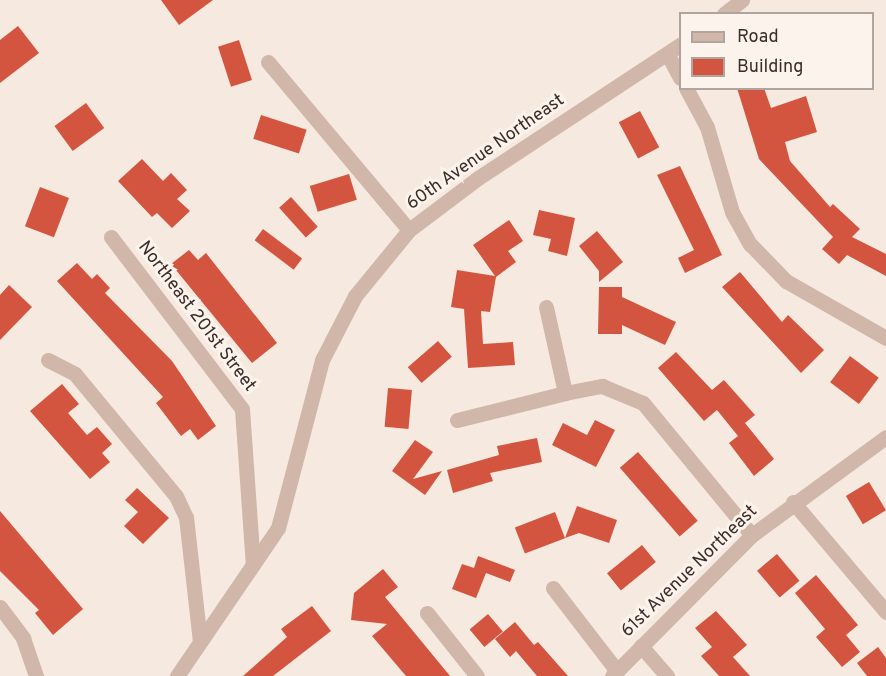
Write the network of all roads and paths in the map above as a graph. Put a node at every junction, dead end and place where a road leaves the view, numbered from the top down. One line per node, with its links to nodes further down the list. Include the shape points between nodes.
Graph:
1 (742, 0): 2 (street)
2 (727, 12)
3 (679, 47): 4 (street, 60th Avenue Northeast)
4 (668, 55): 6 (street); 8 (street, 60th Avenue Northeast, via 478,178)
5 (267, 62): 8 (street)
6 (679, 74)
7 (687, 90): 11 (street, via 707,127 732,212 750,244 786,281)
8 (409, 230): 18 (street, 60th Avenue Northeast, via 336,327 321,360 286,506)
9 (111, 237): 18 (street, Northeast 201st Street, via 242,409)
10 (546, 307): 13 (street)
11 (886, 338)
12 (48, 360): 23 (street, via 75,374 176,496 186,517)
13 (565, 393): 14 (street); 17 (street, via 602,386 643,403)
14 (457, 420)
15 (886, 437): 16 (street, 61st Avenue Northeast)
16 (793, 502): 17 (street, 61st Avenue Northeast); 21 (street)
17 (752, 535): 24 (street, 61st Avenue Northeast)
18 (253, 565): 23 (street, 60th Avenue Northeast)
19 (553, 588): 25 (street)
20 (0, 607): 26 (street, via 23,638)
21 (886, 612)
22 (427, 613): 28 (street)
23 (200, 641): 27 (street, 60th Avenue Northeast)
24 (641, 646): 25 (street, 61st Avenue Northeast); 29 (street)
25 (614, 674)
26 (36, 676)
27 (177, 676)
28 (477, 676)
29 (667, 676)

